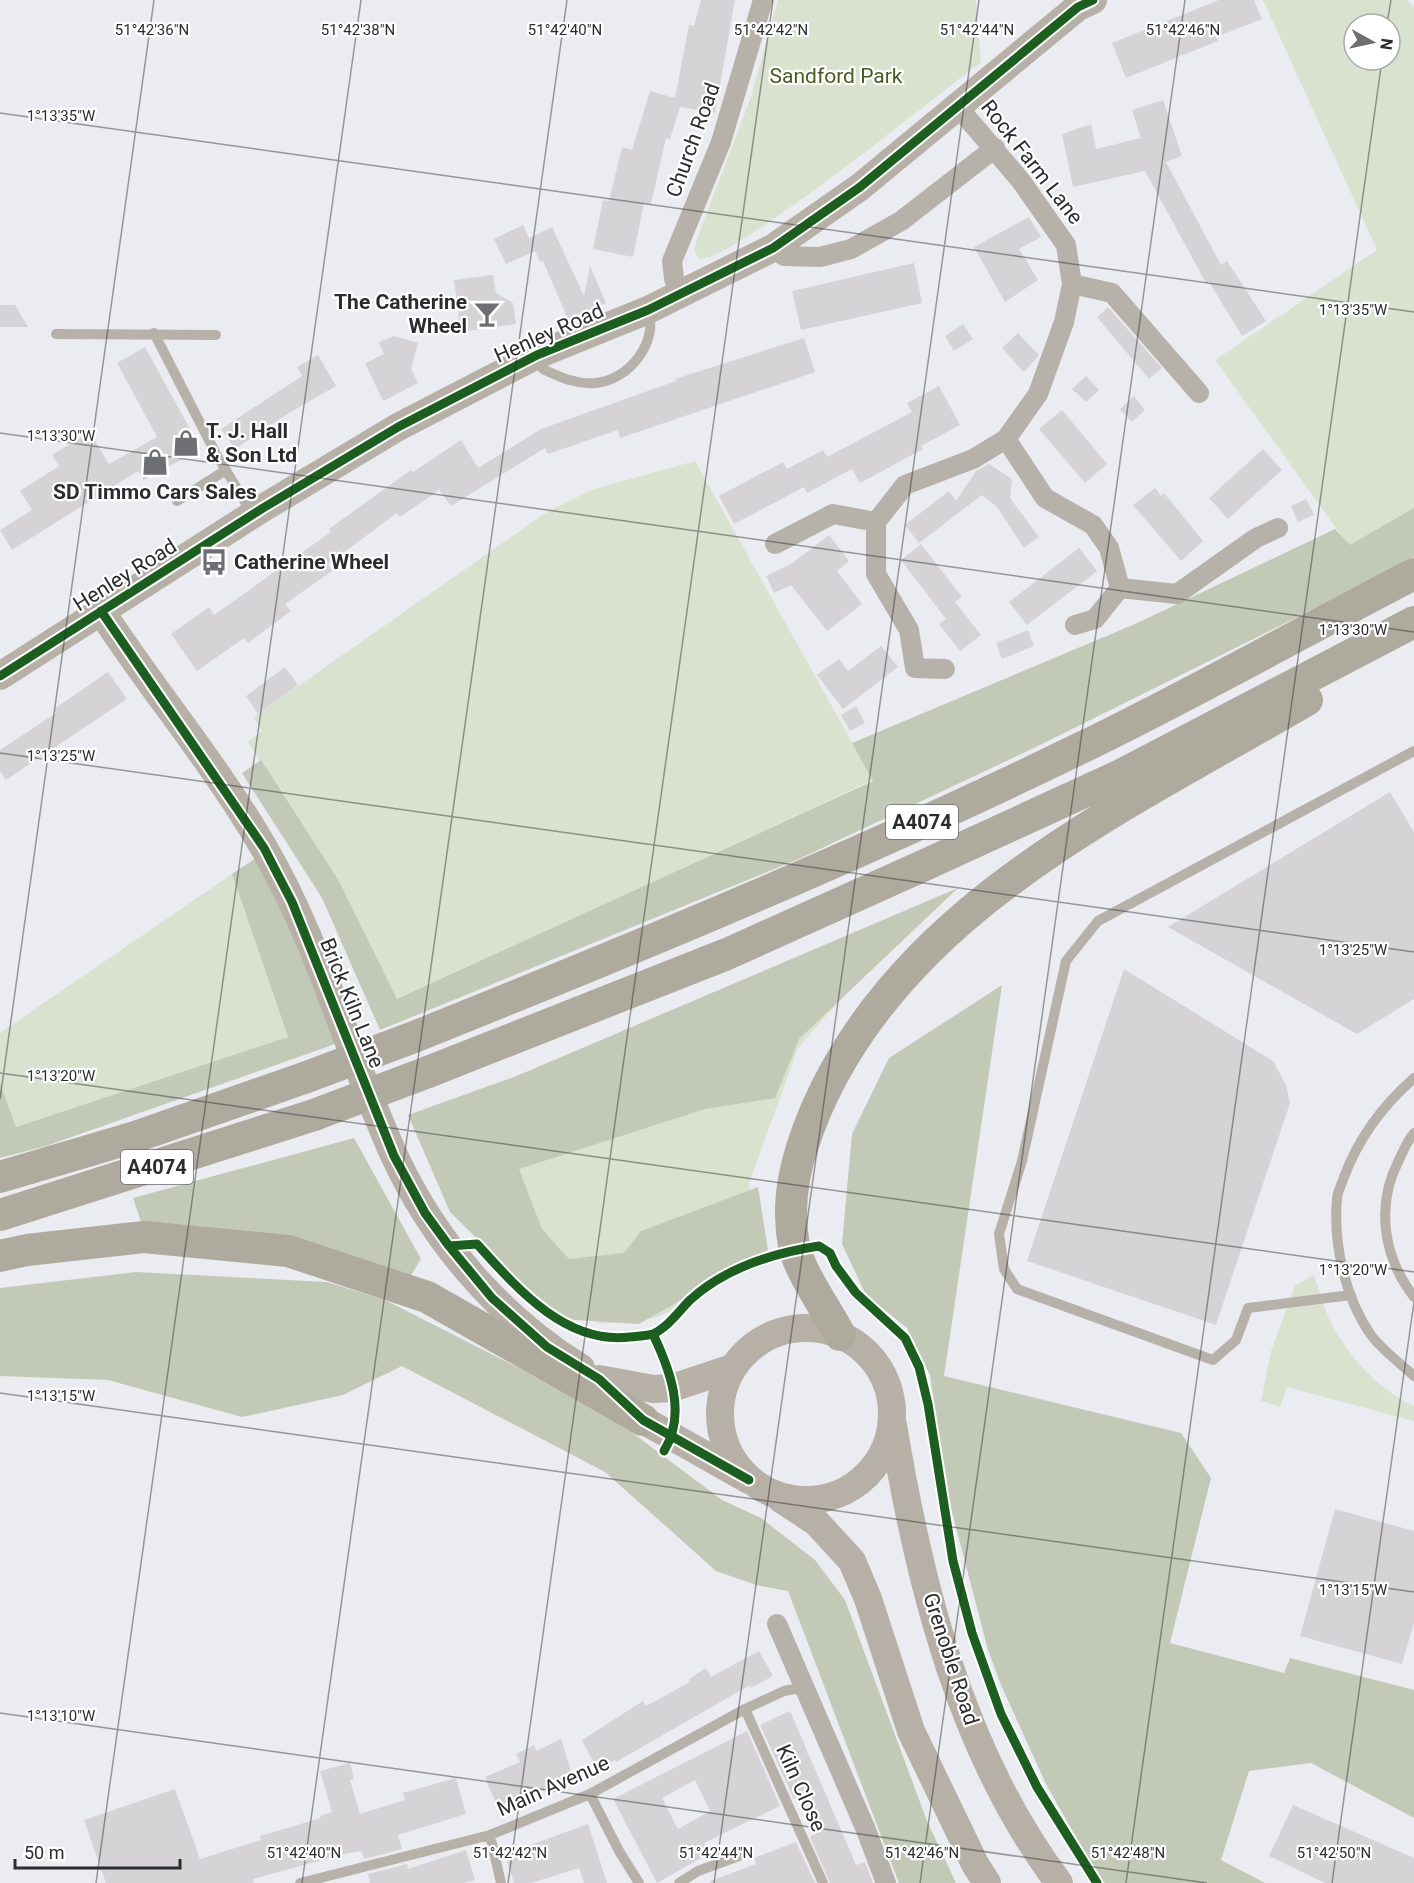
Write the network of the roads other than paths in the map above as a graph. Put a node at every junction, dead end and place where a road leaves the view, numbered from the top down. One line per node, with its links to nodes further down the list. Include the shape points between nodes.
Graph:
1 (763, 0): 7 (street, Church Road, via 721,142 672,261 674,279)
2 (1081, 2): 3 (street, Henley Road)
3 (957, 106): 4 (street, Rock Farm Lane); 5 (street, Henley Road, via 860,187)
4 (995, 148): 5 (street, via 901,221 851,249 820,257 783,256); 6 (street, Rock Farm Lane, via 1066,245)
5 (773, 248): 7 (street, Henley Road)
6 (1072, 284): 13 (street, via 1112,293); 14 (street, Rock Farm Lane, via 1064,322 1038,394)
7 (682, 294): 8 (street, Henley Road)
8 (648, 310): 12 (street, Henley Road); 12 (lane, via 652,329 644,352 617,376 598,383 579,383 543,369)
9 (154, 333): 10 (lane); 11 (lane); 15 (lane)
10 (56, 334)
11 (216, 335)
12 (537, 355): 17 (street, Henley Road, via 398,427)
13 (1199, 393)
14 (1006, 439): 18 (street, Rock Farm Lane, via 973,459 905,485); 22 (street, via 1045,498 1093,525 1108,548)
15 (226, 470): 16 (lane); 17 (lane)
16 (177, 501)
17 (254, 515): 23 (street, Henley Road)
18 (876, 522): 20 (street, via 833,514); 26 (street, via 876,574 909,630 915,668)
19 (1278, 528): 22 (street, via 1256,538 1177,594)
20 (775, 544)
21 (1414, 574): 31 (main road, A4074, bridge, via 1086,745 717,915 304,1078 135,1137)
22 (1120, 588): 25 (street, via 1095,619)
23 (101, 611): 27 (street, Henley Road); 39 (street, Brick Kiln Lane, via 264,848 292,902 394,1156 425,1213 516,1323)
24 (1414, 624): 32 (main road, A4074, bridge, via 1121,775 727,954 314,1115); 36 (main road, via 1322,692 1046,852 929,947 873,1012 828,1082 793,1174 790,1221 795,1250)
25 (1075, 625)
26 (945, 669)
27 (0, 676)
28 (1414, 751): 34 (lane, via 1098,921 1066,961 1022,1161 999,1234 1004,1269 1017,1289 1213,1360 1236,1340 1248,1308)
29 (1414, 1078): 34 (lane, via 1389,1099 1368,1128 1337,1197 1338,1244)
30 (1414, 1133): 35 (lane, via 1387,1184 1384,1223 1393,1256)
31 (0, 1177)
32 (0, 1215)
33 (0, 1256): 41 (main road, via 144,1237 288,1251 427,1297)
34 (1352, 1295): 38 (lane, via 1371,1335)
35 (1414, 1297)
36 (840, 1335): 37 (street, via 811,1328 780,1331 753,1345); 40 (street, via 862,1348 879,1368 889,1392)
37 (732, 1368): 39 (street, Brick Kiln Lane, via 672,1388 653,1389); 42 (street, via 721,1397 720,1427 730,1456)
38 (1414, 1376)
39 (599, 1379): 41 (street, Brick Kiln Lane)
40 (892, 1417): 43 (street, via 885,1449 866,1476 839,1494 807,1501); 57 (street, Grenoble Road, via 908,1515 964,1711 1006,1797)
41 (643, 1420): 42 (street, Brick Kiln Lane)
42 (749, 1480): 43 (street)
43 (776, 1496): 56 (street, via 816,1522 852,1561 911,1731)
44 (777, 1624): 45 (street)
45 (807, 1692): 46 (lane, Main Avenue, via 784,1691); 55 (street)
46 (745, 1709): 47 (lane, Main Avenue); 54 (lane, Kiln Close)
47 (590, 1794): 48 (lane, Main Avenue); 52 (lane)
48 (490, 1835): 50 (lane, Main Avenue); 51 (lane)
49 (739, 1856): 53 (lane, via 698,1871)
50 (300, 1883)
51 (501, 1883)
52 (639, 1883)
53 (679, 1883)
54 (823, 1883)
55 (885, 1883)
56 (987, 1883)
57 (1059, 1883)

